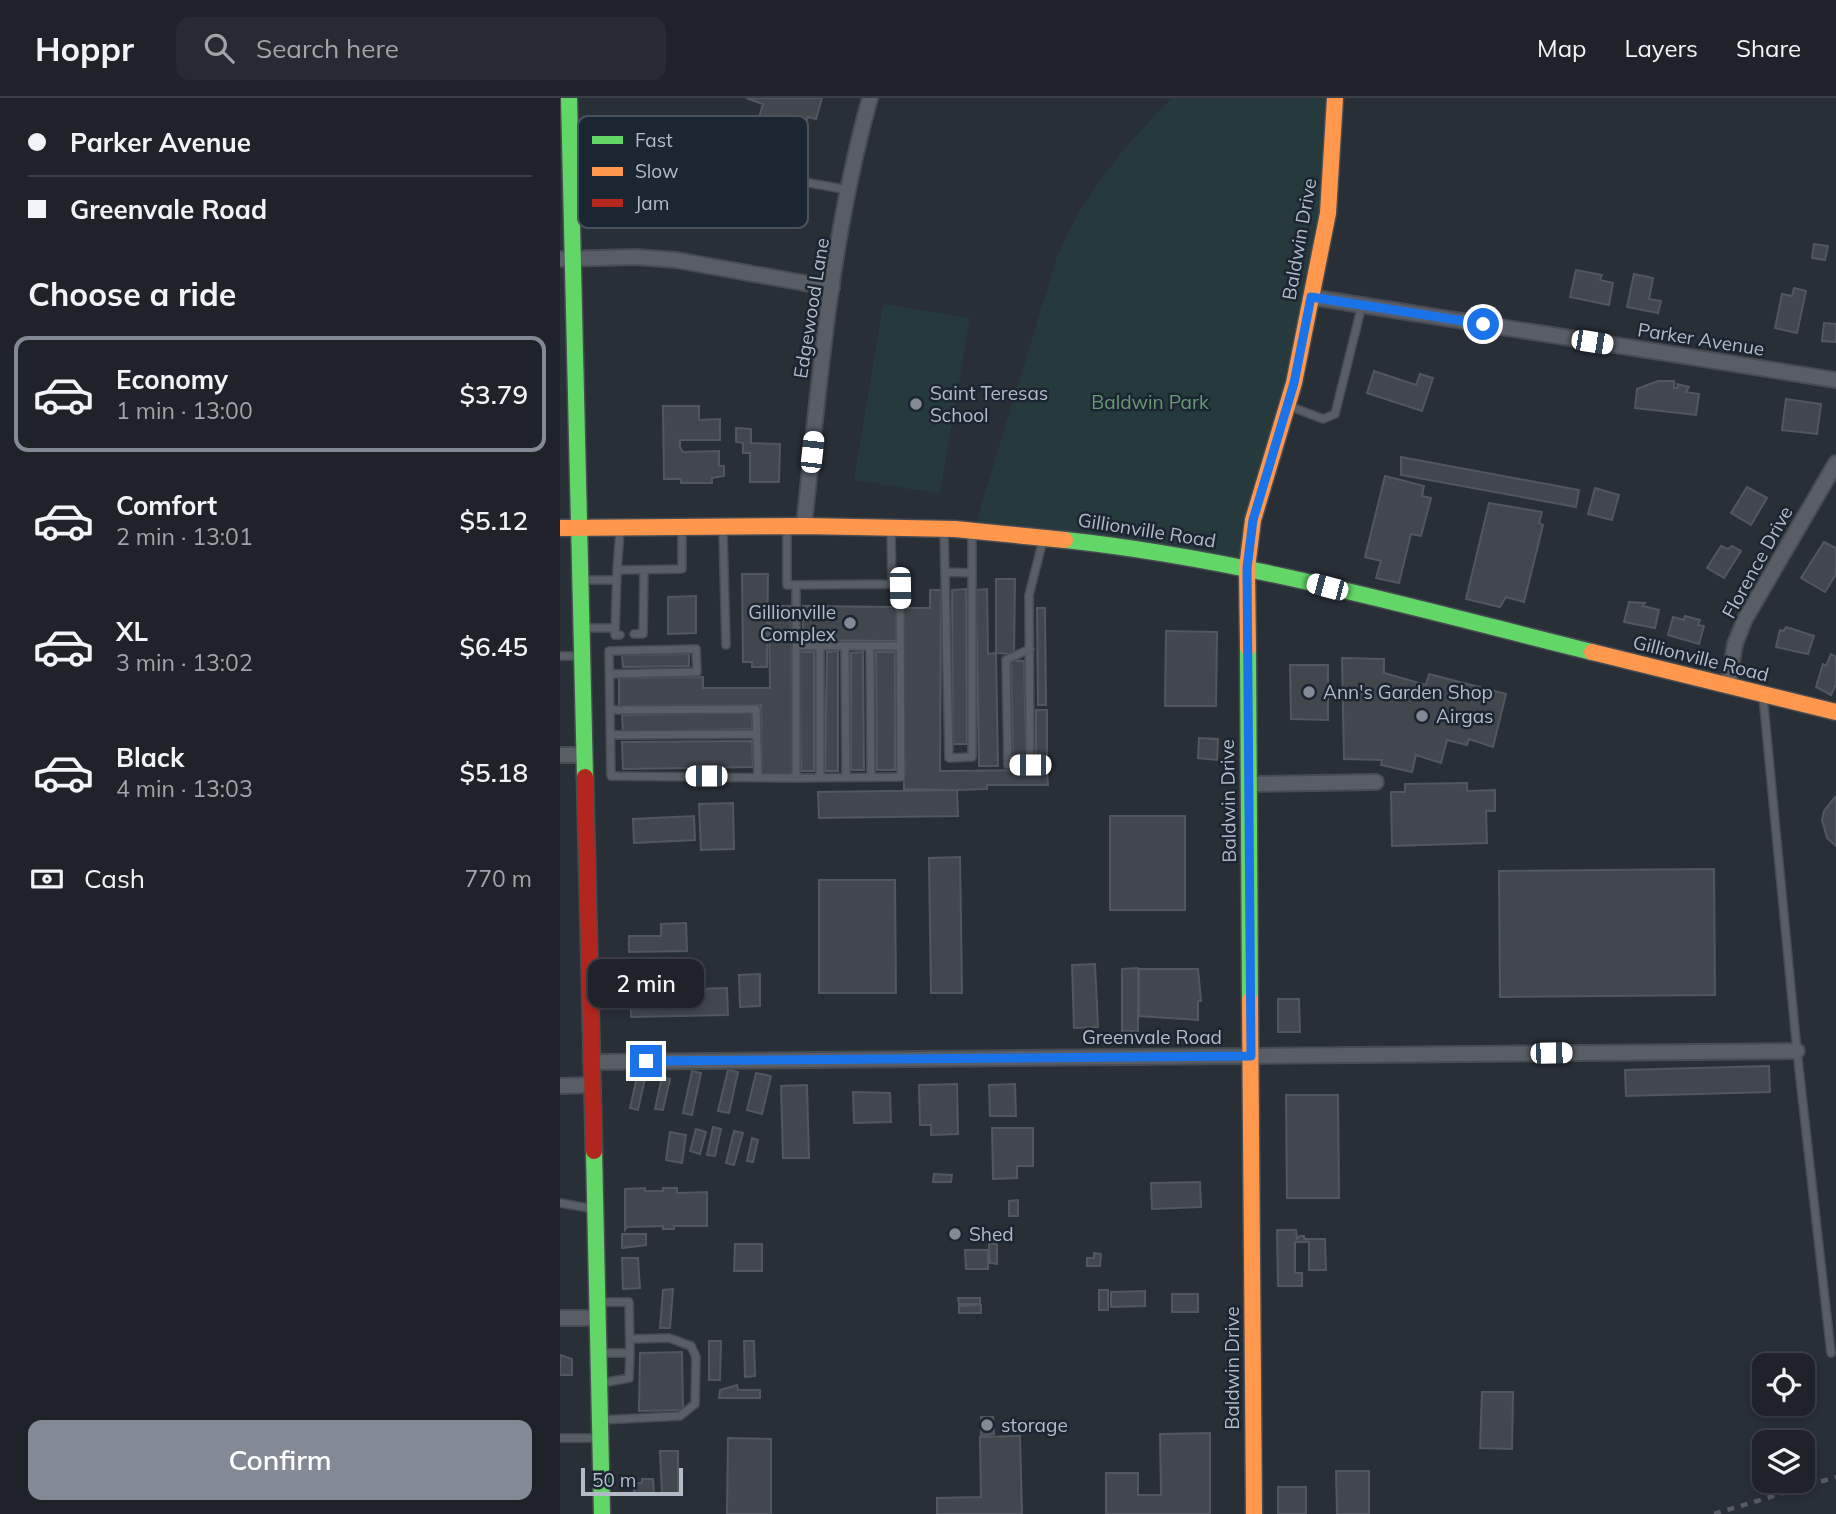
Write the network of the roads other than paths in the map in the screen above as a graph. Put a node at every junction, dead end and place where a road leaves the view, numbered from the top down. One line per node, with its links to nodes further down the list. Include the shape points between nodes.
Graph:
1 (569, 98): 4 (street)
2 (870, 98): 6 (street, Edgewood Lane)
3 (1335, 98): 9 (street, Baldwin Drive, via 1328,213)
4 (565, 136): 7 (street)
5 (808, 183): 6 (lane)
6 (850, 191): 8 (street, Edgewood Lane)
7 (567, 259): 8 (street, via 676,260); 21 (street)
8 (832, 288): 16 (street, Edgewood Lane)
9 (1311, 297): 10 (street, Parker Avenue); 12 (street, Baldwin Drive)
10 (1362, 305): 11 (street, Parker Avenue); 12 (lane, via 1335,414 1324,419)
11 (1836, 380)
12 (1288, 405): 25 (street, Baldwin Drive, via 1253,520)
13 (1836, 463): 50 (street, Florence Drive, via 1745,619 1735,644)
14 (723, 526): 15 (street, Gillionville Road); 18 (street, Gillionville Road); 40 (lane)
15 (786, 526): 16 (street, Gillionville Road); 33 (lane, via 786,585)
16 (804, 526): 20 (street, Gillionville Road)
17 (621, 527): 18 (street, Gillionville Road); 21 (street, Gillionville Road); 26 (lane)
18 (682, 527): 27 (lane, via 682,569)
19 (560, 528): 21 (street, Gillionville Road)
20 (890, 528): 22 (street, Gillionville Road); 32 (lane)
21 (580, 529): 30 (street)
22 (943, 529): 23 (street, Gillionville Road); 28 (lane)
23 (972, 530): 24 (street, Gillionville Road); 29 (lane)
24 (1045, 536): 25 (street, Gillionville Road); 46 (lane, via 1028,595)
25 (1247, 568): 50 (street, Gillionville Road); 64 (street, Baldwin Drive)
26 (617, 570): 27 (lane); 31 (lane)
27 (644, 570): 35 (lane)
28 (946, 572): 29 (lane); 29 (lane, via 949,758 972,757)
29 (972, 573)
30 (582, 580): 31 (lane); 38 (street)
31 (617, 580): 38 (lane, via 618,631)
32 (892, 584): 33 (lane); 45 (lane, via 900,588)
33 (796, 585): 41 (lane)
34 (634, 601): 35 (lane)
35 (644, 601): 37 (lane)
36 (634, 619): 37 (lane)
37 (643, 619): 39 (lane, via 643,634)
38 (582, 628): 48 (street)
39 (634, 634)
40 (726, 645)
41 (796, 646): 42 (lane); 61 (lane)
42 (820, 646): 43 (lane); 62 (lane)
43 (845, 646): 44 (lane); 59 (lane)
44 (870, 646): 45 (lane); 60 (lane)
45 (900, 646): 60 (lane, via 901,777)
46 (1030, 649): 46 (lane, via 1030,765 1008,765 1006,660)
47 (560, 656): 48 (lane)
48 (582, 656): 57 (street)
49 (610, 674): 49 (lane, via 697,672 696,649 610,651); 52 (lane)
50 (1728, 686): 51 (street, Gillionville Road)
51 (1763, 695): 53 (street, Gillionville Road); 65 (lane)
52 (610, 710): 54 (lane, via 756,709); 55 (lane)
53 (1836, 712)
54 (757, 734): 55 (lane); 58 (lane)
55 (610, 735): 58 (lane, via 611,776)
56 (560, 755): 57 (street)
57 (583, 755): 67 (street)
58 (758, 776): 61 (lane)
59 (846, 777): 60 (lane); 62 (lane)
60 (871, 777)
61 (796, 778): 62 (lane)
62 (820, 778)
63 (1377, 782): 64 (street)
64 (1249, 784): 66 (street, Baldwin Drive)
65 (1797, 1051): 66 (street, Greenvale Road); 77 (lane)
66 (1251, 1056): 67 (street, Greenvale Road); 83 (street, Baldwin Drive)
67 (591, 1062): 68 (street)
68 (591, 1085): 69 (street); 71 (street)
69 (560, 1086)
70 (560, 1203): 71 (lane)
71 (594, 1209): 72 (street)
72 (596, 1310): 73 (street); 74 (lane, via 629,1302); 75 (street)
73 (560, 1318)
74 (629, 1339): 76 (lane); 79 (lane, via 669,1338 691,1346 696,1357 695,1404 680,1416)
75 (597, 1353): 76 (lane); 78 (street)
76 (629, 1353): 78 (lane, via 629,1378)
77 (1831, 1353)
78 (598, 1384): 79 (street)
79 (599, 1420): 81 (street)
80 (560, 1438): 81 (lane)
81 (599, 1438): 82 (street)
82 (602, 1514)
83 (1254, 1514)

